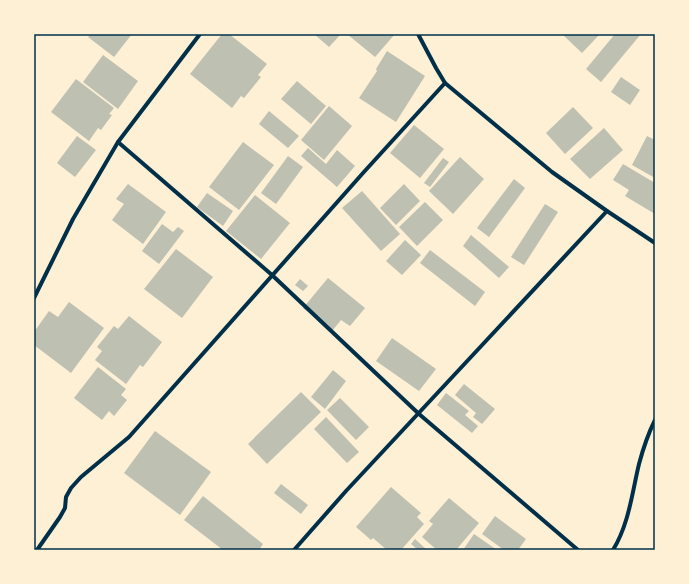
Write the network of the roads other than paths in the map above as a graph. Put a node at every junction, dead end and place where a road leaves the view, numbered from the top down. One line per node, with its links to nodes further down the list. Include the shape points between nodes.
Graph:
1 (200, 34): 4 (street)
2 (418, 34): 3 (street)
3 (445, 83): 5 (street, via 552,172); 7 (street)
4 (118, 142): 7 (street); 8 (street, via 73,219)
5 (607, 212): 6 (street); 9 (street)
6 (655, 243)
7 (272, 275): 9 (street); 11 (street, via 129,437 71,488 66,497 65,508)
8 (34, 298)
9 (419, 414): 12 (street); 13 (street)
10 (655, 420): 14 (street, via 639,463 626,523)
11 (37, 550)
12 (294, 550)
13 (578, 550)
14 (613, 550)

